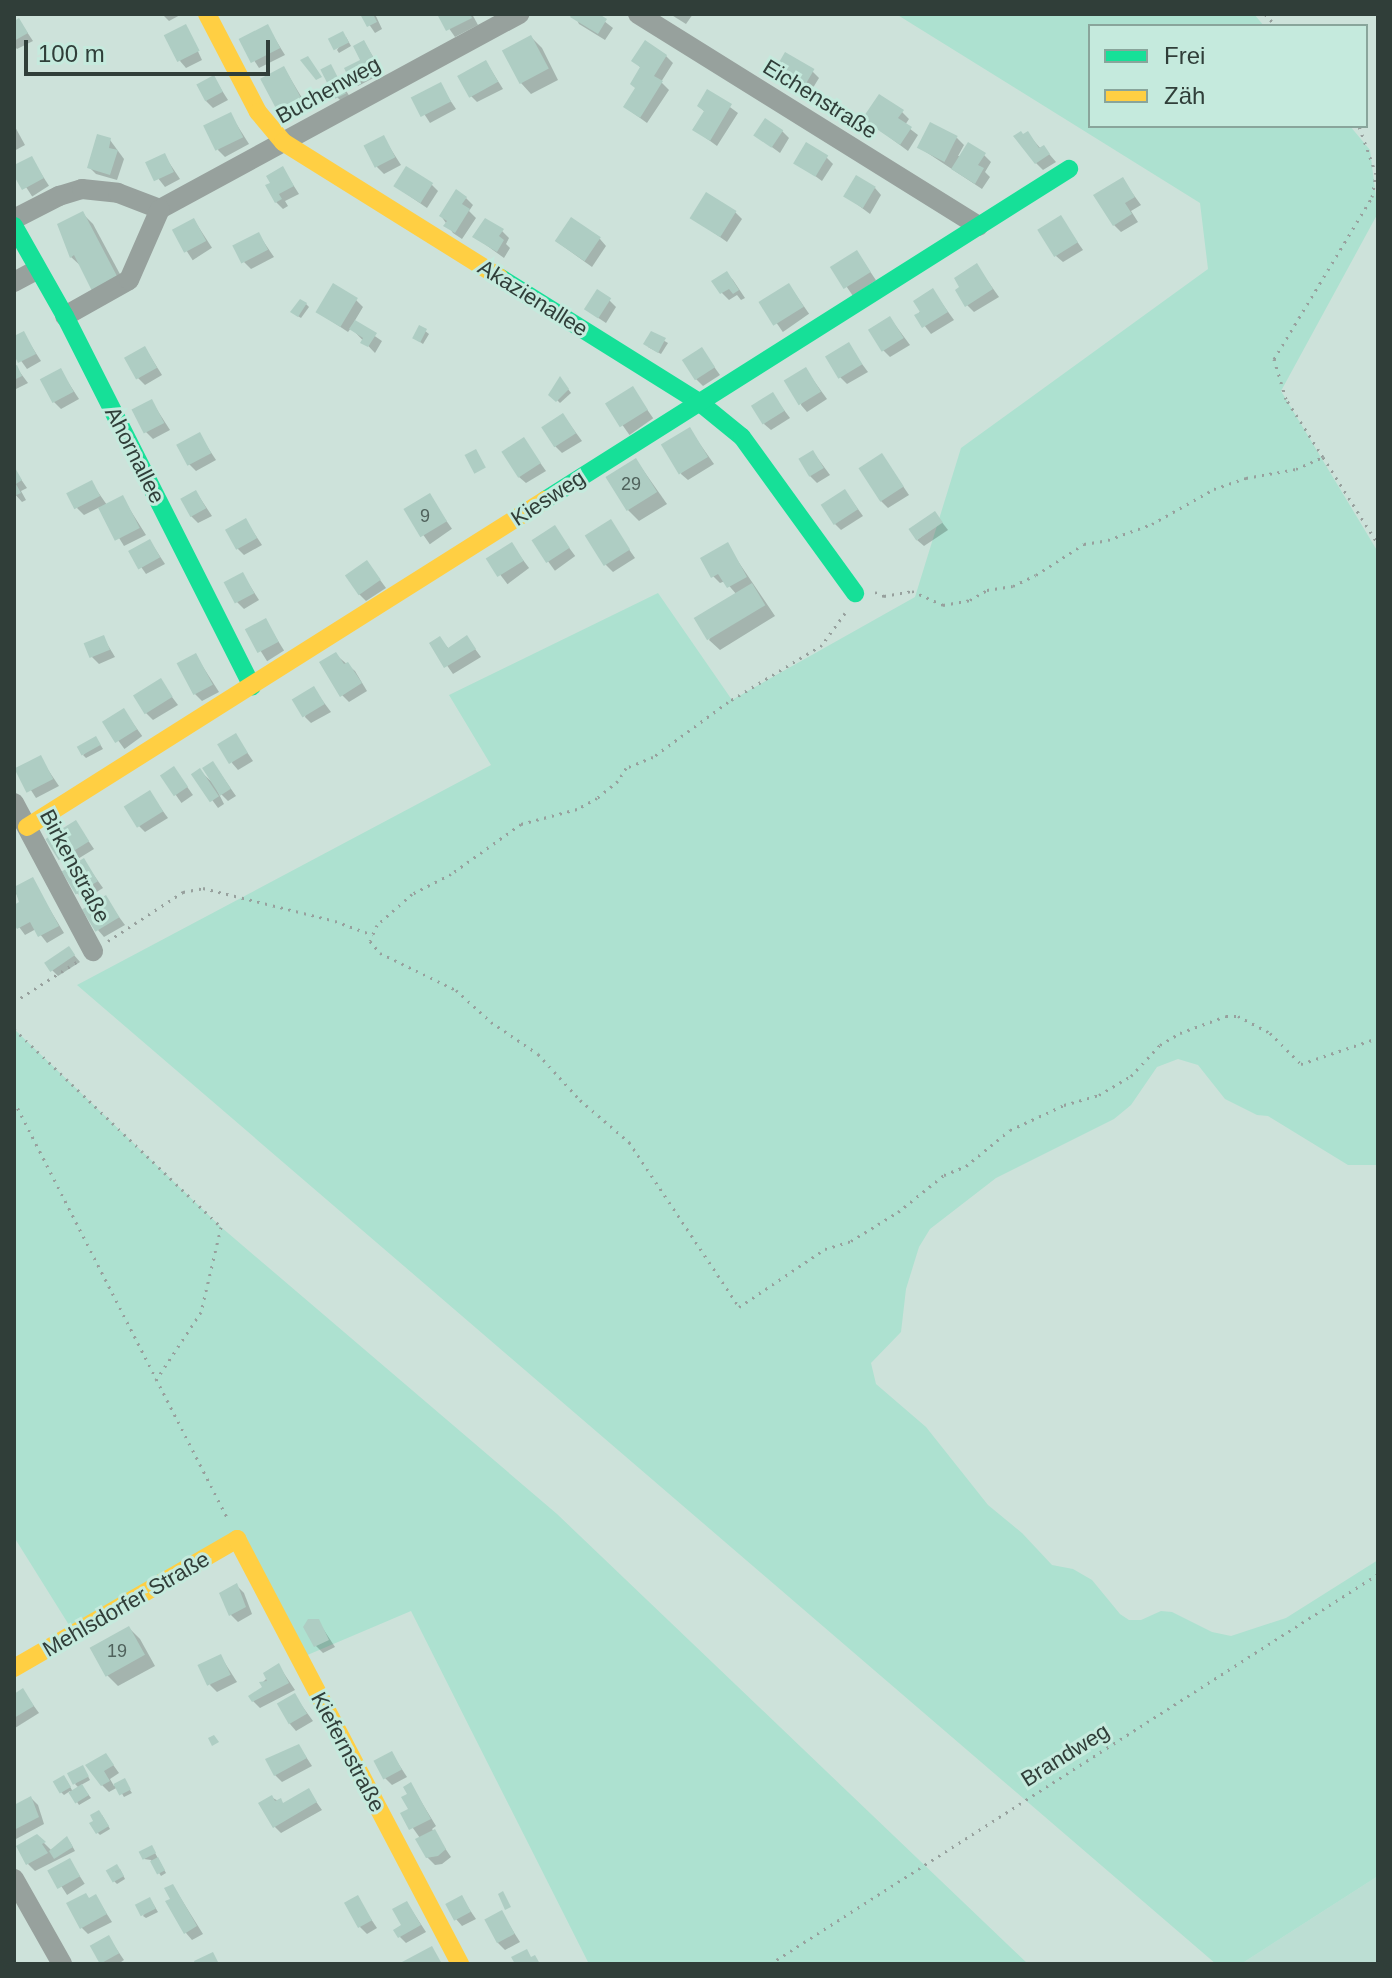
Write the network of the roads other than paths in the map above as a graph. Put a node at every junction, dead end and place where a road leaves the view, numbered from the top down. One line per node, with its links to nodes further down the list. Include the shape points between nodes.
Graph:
1 (207, 14): 4 (street, Akazienallee, via 258,112)
2 (519, 14): 4 (street, Buchenweg)
3 (638, 14): 9 (street, Eichenstraße)
4 (283, 142): 6 (street, Buchenweg); 13 (street, Akazienallee)
5 (1069, 169): 9 (street, Kiesweg)
6 (160, 209): 7 (street, via 118,193 82,189); 12 (street, via 129,280)
7 (14, 219)
8 (14, 226): 10 (street, Ahornallee)
9 (978, 226): 13 (street, Kiesweg)
10 (37, 270): 11 (street); 12 (street, Ahornallee)
11 (14, 282)
12 (65, 316): 15 (street, Ahornallee)
13 (699, 402): 14 (street, Akazienallee, via 742,437); 15 (street, Kiesweg)
14 (855, 593)
15 (252, 687): 17 (street, Kiesweg)
16 (14, 803): 17 (street, Birkenstraße)
17 (27, 827): 18 (street, Birkenstraße)
18 (93, 951)
19 (237, 1539): 20 (street, Mehlsdorfer Straße); 23 (street, Kiefernstraße)
20 (14, 1668)
21 (14, 1879): 22 (street)
22 (62, 1964)
23 (460, 1964)

